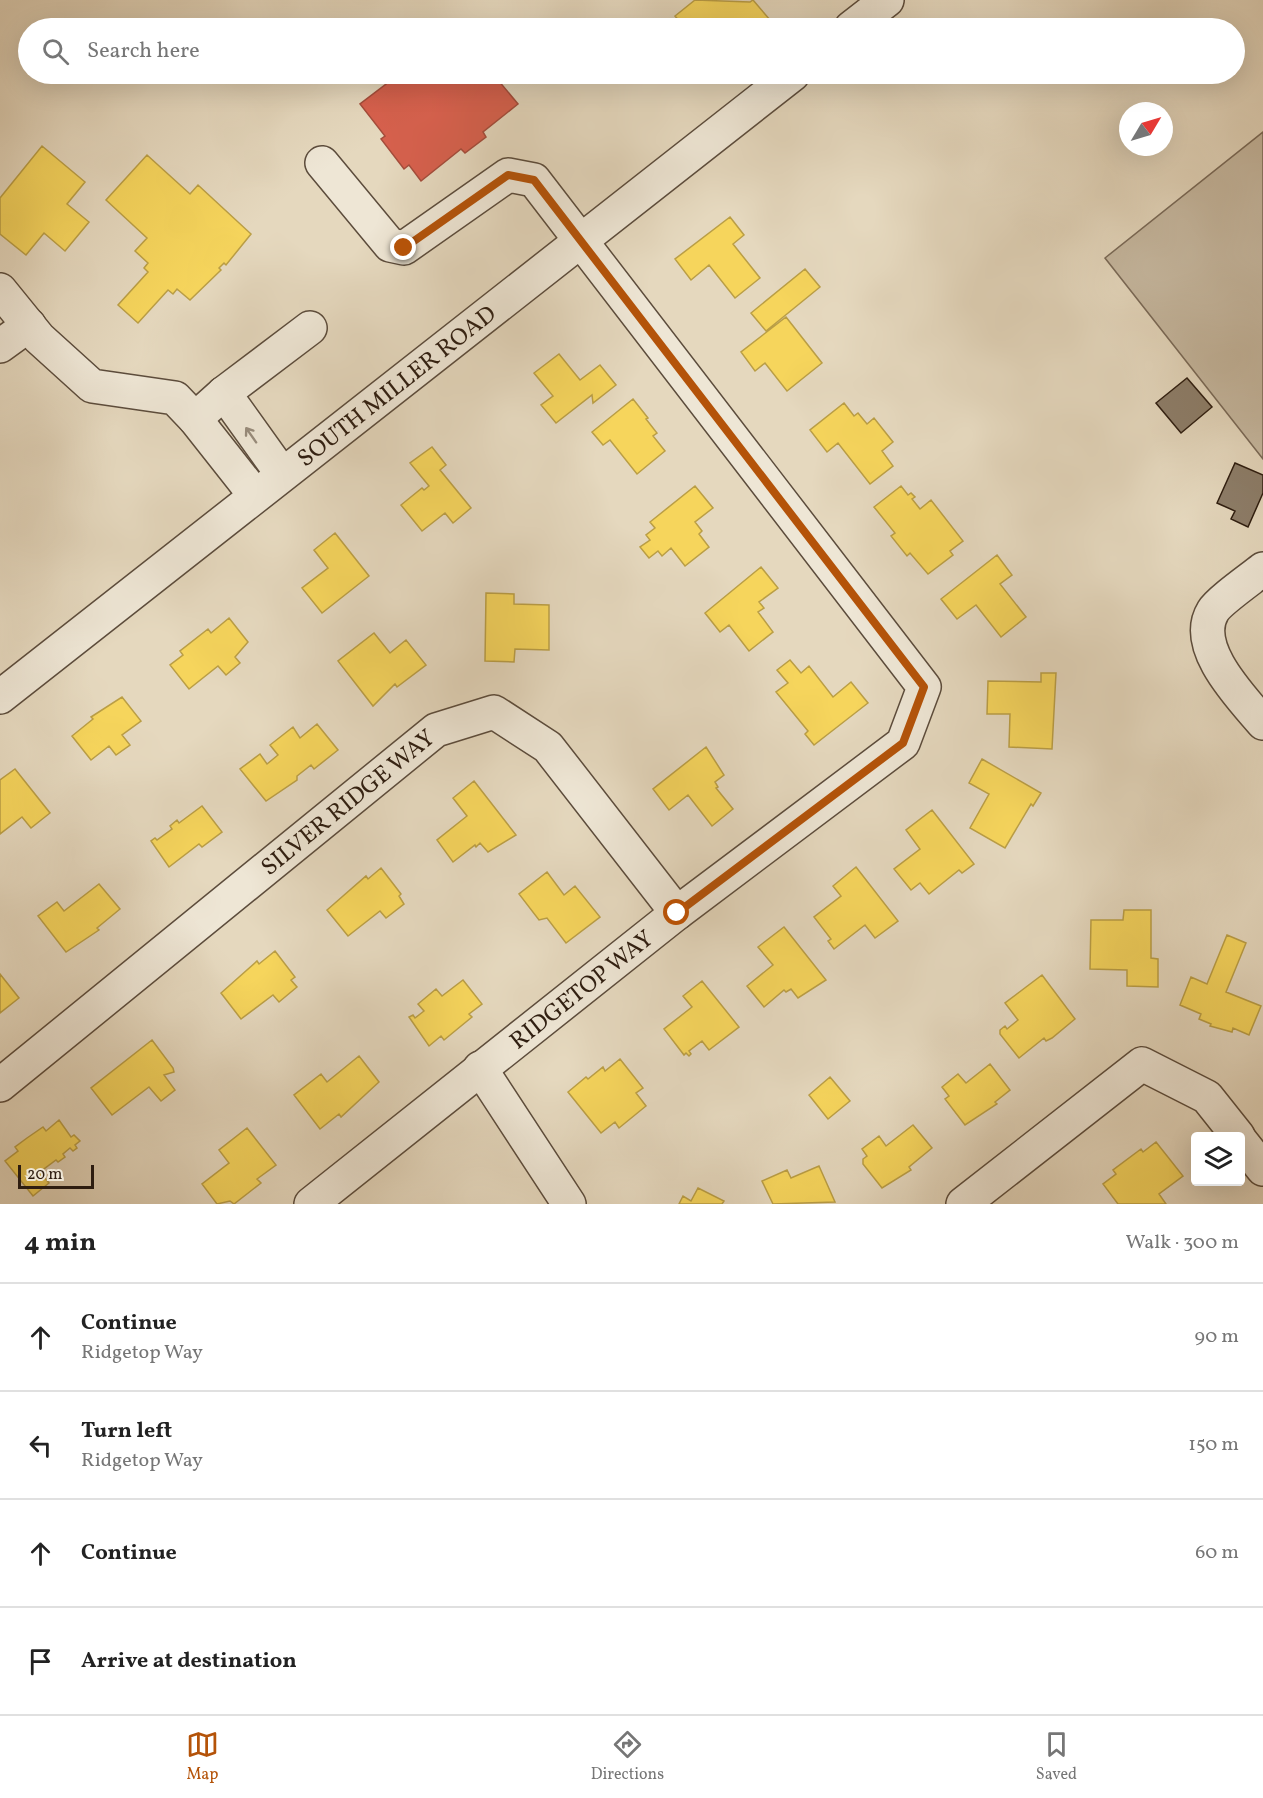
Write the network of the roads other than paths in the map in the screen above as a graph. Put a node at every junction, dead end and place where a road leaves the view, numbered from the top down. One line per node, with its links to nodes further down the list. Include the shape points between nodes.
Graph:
1 (887, 0): 2 (street)
2 (850, 17)
3 (781, 84): 5 (street, SOUTH MILLER ROAD)
4 (322, 163): 5 (street, via 390,245 404,248 508,175 534,180)
5 (579, 241): 12 (street, SOUTH MILLER ROAD); 17 (street, RIDGETOP WAY, via 924,687 903,743)
6 (0, 290): 7 (street)
7 (29, 325): 9 (street); 11 (street, via 92,386 175,398)
8 (310, 328): 10 (street)
9 (0, 346)
10 (224, 393): 11 (street); 12 (street, one-way to 10)
11 (195, 419): 13 (street)
12 (282, 474): 13 (street, SOUTH MILLER ROAD)
13 (255, 495): 15 (street, SOUTH MILLER ROAD)
14 (1260, 583): 16 (street, via 1213,611 1207,639 1224,676)
15 (0, 697)
16 (1263, 723)
17 (677, 913): 18 (street, RIDGETOP WAY); 19 (street, SILVER RIDGE WAY, via 548,747 494,712 436,730)
18 (480, 1068): 23 (street, RIDGETOP WAY); 24 (street)
19 (0, 1085)
20 (1234, 1132): 25 (street, via 1207,1097 1142,1064)
21 (1245, 1146): 22 (street)
22 (1263, 1169)
23 (311, 1204)
24 (568, 1204)
25 (963, 1204)

